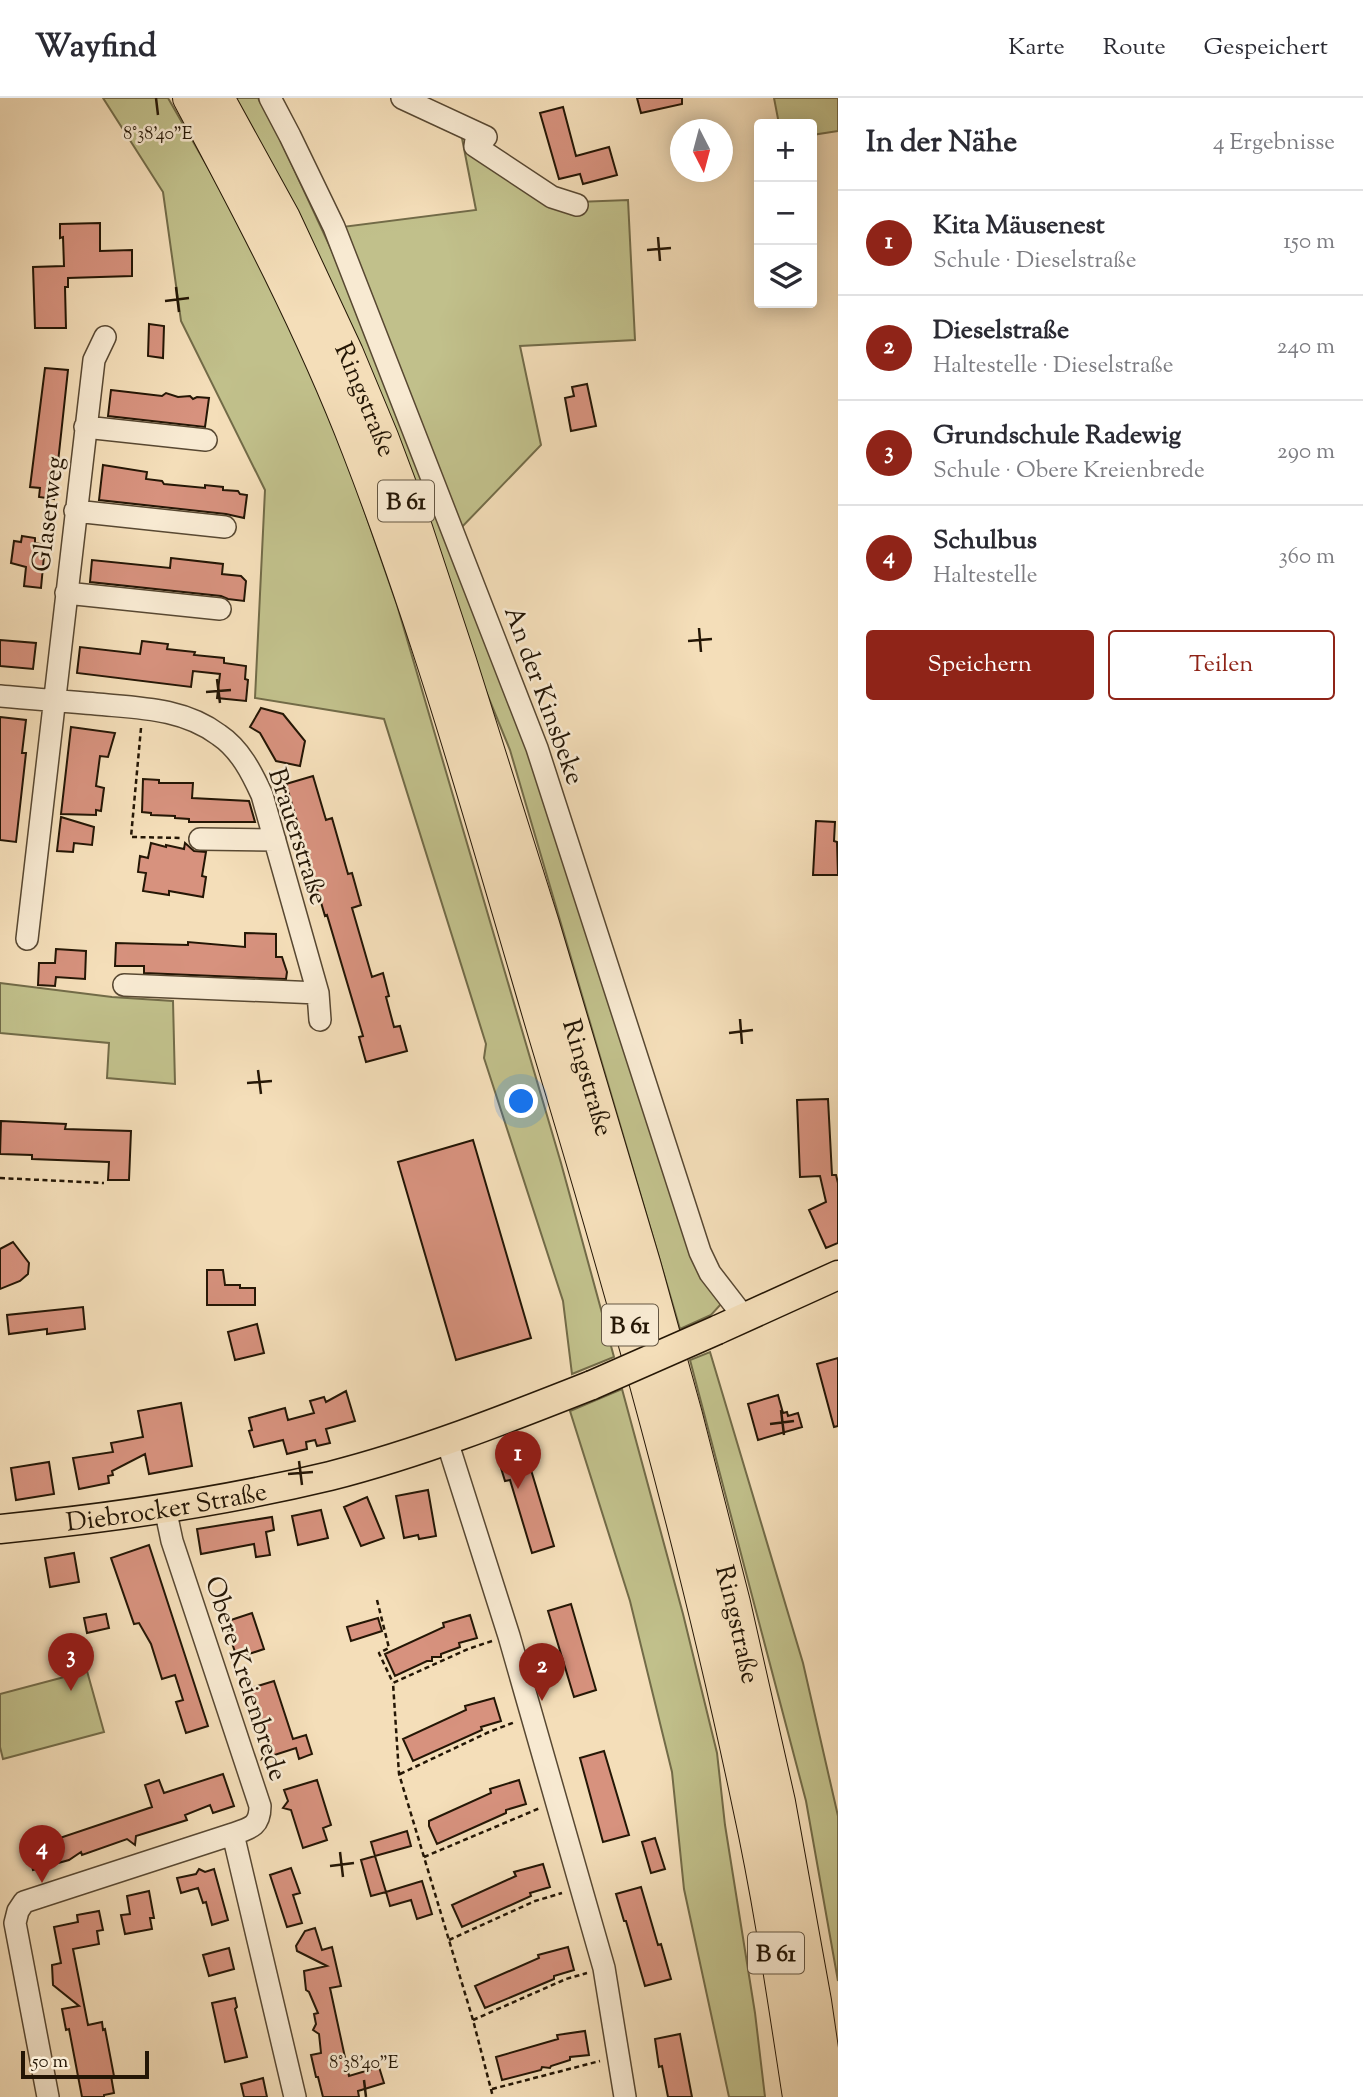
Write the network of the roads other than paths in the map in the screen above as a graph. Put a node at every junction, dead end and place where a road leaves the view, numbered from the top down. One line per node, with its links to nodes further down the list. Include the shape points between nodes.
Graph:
1 (189, 98): 30 (highway, Ringstraße / B 61, via 323,363 385,521 440,685 617,1278 704,1607 750,1809)
2 (218, 98): 31 (highway, Ringstraße / B 61, via 284,218 382,437 460,661 543,924 644,1263 734,1603 779,1802)
3 (270, 98): 22 (street, An der Kinsbeke, via 334,227 537,748 700,1252)
4 (402, 98): 5 (street, via 482,135 475,146 552,197)
5 (577, 205)
6 (105, 337): 7 (street, Glaserweg, via 94,360)
7 (85, 427): 8 (street); 9 (street, Glaserweg)
8 (206, 440)
9 (75, 511): 10 (street); 11 (street, Glaserweg)
10 (225, 527)
11 (66, 593): 12 (street); 14 (street, Glaserweg)
12 (220, 610)
13 (0, 696): 14 (street, Brauerstraße)
14 (53, 701): 16 (street, Brauerstraße, via 168,711 221,735 252,773); 17 (street, Glaserweg)
15 (200, 839): 16 (street)
16 (275, 840): 19 (street, Brauerstraße)
17 (27, 939)
18 (124, 985): 19 (street)
19 (317, 993): 20 (street, Brauerstraße)
20 (320, 1020)
21 (838, 1275): 22 (main road, Diebrocker Straße)
22 (744, 1317): 23 (main road, Diebrocker Straße, bridge, via 592,1385)
23 (447, 1441): 24 (main road, Diebrocker Straße, via 331,1475); 29 (street, via 509,1636 604,1968)
24 (165, 1508): 25 (main road, Diebrocker Straße); 26 (street, Obere Kreienbrede, via 260,1806 260,1818 251,1828)
25 (0, 1528)
26 (233, 1834): 27 (street, Obere Kreienbrede, via 24,1902 15,1923); 28 (street)
27 (48, 2097)
28 (295, 2097)
29 (625, 2097)
30 (799, 2097)
31 (829, 2097)

